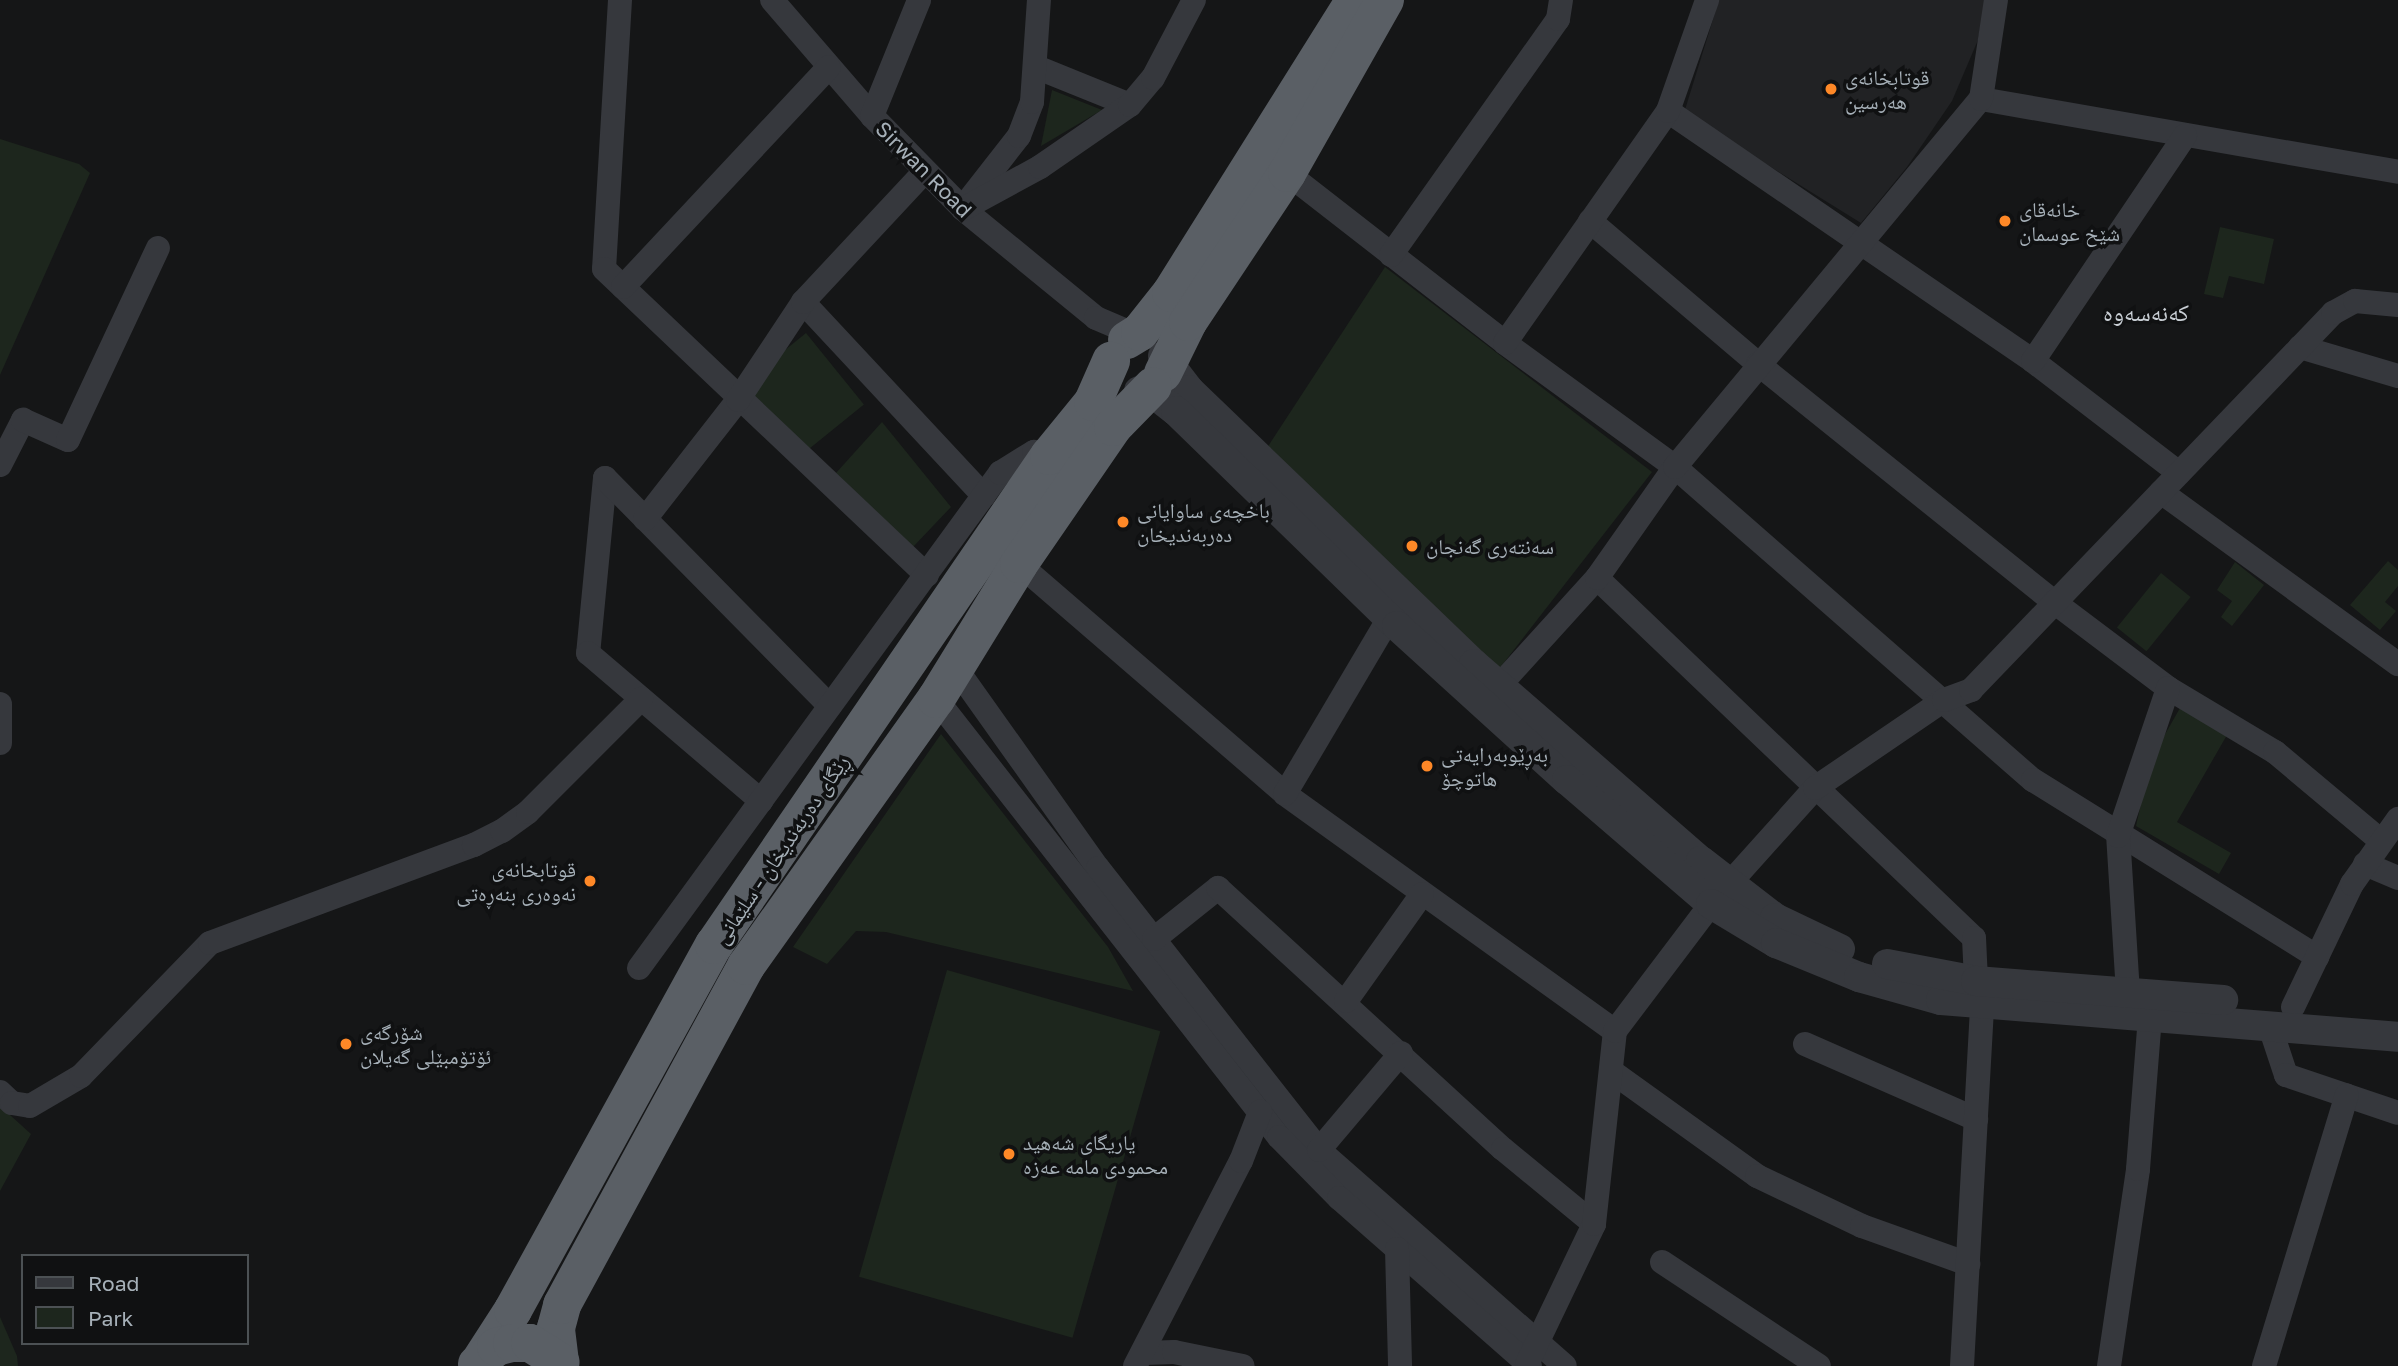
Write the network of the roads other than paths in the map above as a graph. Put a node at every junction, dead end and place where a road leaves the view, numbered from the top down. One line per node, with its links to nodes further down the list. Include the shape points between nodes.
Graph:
1 (620, 0): 26 (street, via 604,270)
2 (772, 0): 11 (street, Sirwan Road)
3 (919, 0): 16 (street)
4 (1039, 0): 12 (street)
5 (1194, 0): 14 (street, via 1153,78)
6 (1354, 0): 32 (highway, via 1171,293)
7 (1385, 0): 20 (highway)
8 (1562, 0): 25 (street, via 1558,19)
9 (1707, 0): 15 (street)
10 (1996, 0): 13 (street)
11 (829, 67): 16 (street, Sirwan Road); 26 (street)
12 (1036, 67): 14 (street); 21 (street, via 1032,102 1019,136)
13 (1981, 99): 17 (street); 23 (street)
14 (1130, 105): 21 (street, via 1040,167)
15 (1668, 111): 22 (street); 23 (street)
16 (872, 116): 18 (street, Sirwan Road)
17 (2185, 136): 19 (street); 31 (street)
18 (925, 171): 21 (street, Sirwan Road); 27 (street)
19 (2398, 172)
20 (1287, 173): 25 (street); 32 (highway, via 1188,322)
21 (963, 209): 32 (street, Sirwan Road, via 1096,318)
22 (1590, 221): 29 (street); 33 (street)
23 (1864, 242): 31 (street); 33 (street)
24 (158, 248): 37 (street, via 68,440 23,420)
25 (1391, 256): 29 (street)
26 (623, 287): 35 (street)
27 (803, 302): 35 (street); 41 (street)
28 (2398, 305): 30 (street, via 2370,300 2343,305)
29 (1505, 343): 38 (street)
30 (2300, 347): 34 (street); 39 (street)
31 (2033, 361): 39 (street)
32 (1142, 363): 36 (highway, ڕێگای دەربەندیخان - سلێمانی, via 1093,402); 43 (highway, ڕێگای دەربەندیخان - سلێمانی, via 1125,410); 47 (street, via 1176,411); 50 (street, via 1189,390)
33 (1758, 364): 38 (street); 46 (street)
34 (2398, 376)
35 (738, 400): 42 (street); 44 (street)
36 (1049, 456): 41 (street, via 1034,453 1022,457 1000,473); 95 (highway, ڕێگای دەربەندیخان - سلێمانی, via 714,945 513,1310)
37 (0, 465)
38 (1675, 467): 45 (street); 54 (street)
39 (2179, 472): 40 (street)
40 (2161, 492): 46 (street); 48 (street)
41 (984, 496): 44 (street)
42 (645, 519): 52 (street, via 605,478 587,653); 56 (street)
43 (1019, 564): 49 (highway, ڕێگای دەربەندیخان - سلێمانی); 59 (street)
44 (927, 575): 56 (street)
45 (1597, 578): 50 (street); 58 (street)
46 (2054, 602): 51 (street); 54 (street, via 1971,690)
47 (1388, 618): 59 (street); 67 (street)
48 (2398, 664)
49 (955, 667): 53 (highway, ڕێگای دەربەندیخان - سلێمانی); 68 (street)
50 (1499, 686): 67 (street)
51 (2168, 688): 62 (street); 63 (street, via 2274,752)
52 (641, 699): 60 (street); 83 (street, via 528,812 502,831 210,943 73,1082 30,1106 12,1103)
53 (936, 699): 85 (street); 95 (highway, ڕێگای دەربەندیخان - سلێمانی, via 746,966 562,1305 556,1328 560,1362 530,1343 496,1347)
54 (1944, 700): 58 (street); 62 (street, via 2033,780)
55 (0, 704): 57 (street)
56 (830, 706): 60 (street)
57 (0, 743)
58 (1815, 788): 67 (street); 71 (street, via 1974,938)
59 (1285, 794): 66 (street)
60 (761, 801): 70 (street)
61 (2398, 819): 63 (street)
62 (2118, 836): 69 (street); 72 (street)
63 (2380, 840): 64 (street)
64 (2365, 864): 65 (street); 69 (street)
65 (2398, 878)
66 (1422, 894): 73 (street); 78 (street)
67 (1720, 894): 71 (street, via 1850,954); 78 (street)
68 (1154, 939): 73 (street, via 1219,888); 88 (street)
69 (2317, 957): 74 (street)
70 (639, 968)
71 (1979, 992): 72 (street); 75 (street); 87 (street)
72 (2128, 993): 74 (street)
73 (1346, 1001): 81 (street)
74 (2293, 1007): 76 (street)
75 (2150, 1016): 77 (street); 101 (street, via 2138,1169)
76 (2398, 1017)
77 (2269, 1024): 79 (street); 84 (street, via 2286,1075)
78 (1615, 1031): 82 (street)
79 (2398, 1037)
80 (1805, 1044): 87 (street)
81 (1402, 1054): 88 (street); 89 (street, via 1503,1149)
82 (1611, 1071): 89 (street); 92 (street, via 1757,1176 1862,1226)
83 (0, 1092)
84 (2347, 1095): 86 (street); 102 (street)
85 (1260, 1112): 90 (street, via 1339,1198); 94 (street, via 1241,1161)
86 (2398, 1113)
87 (1976, 1119): 92 (street)
88 (1319, 1150): 93 (street)
89 (1594, 1224): 93 (street)
90 (1397, 1249): 93 (street); 97 (street)
91 (1662, 1262): 99 (street)
92 (1968, 1264): 100 (street)
93 (1531, 1357): 98 (street)
94 (1140, 1359): 96 (street, via 1174,1352)
95 (479, 1362)
96 (1243, 1366)
97 (1400, 1366)
98 (1565, 1366)
99 (1819, 1366)
100 (1962, 1366)
101 (2109, 1366)
102 (2264, 1366)

